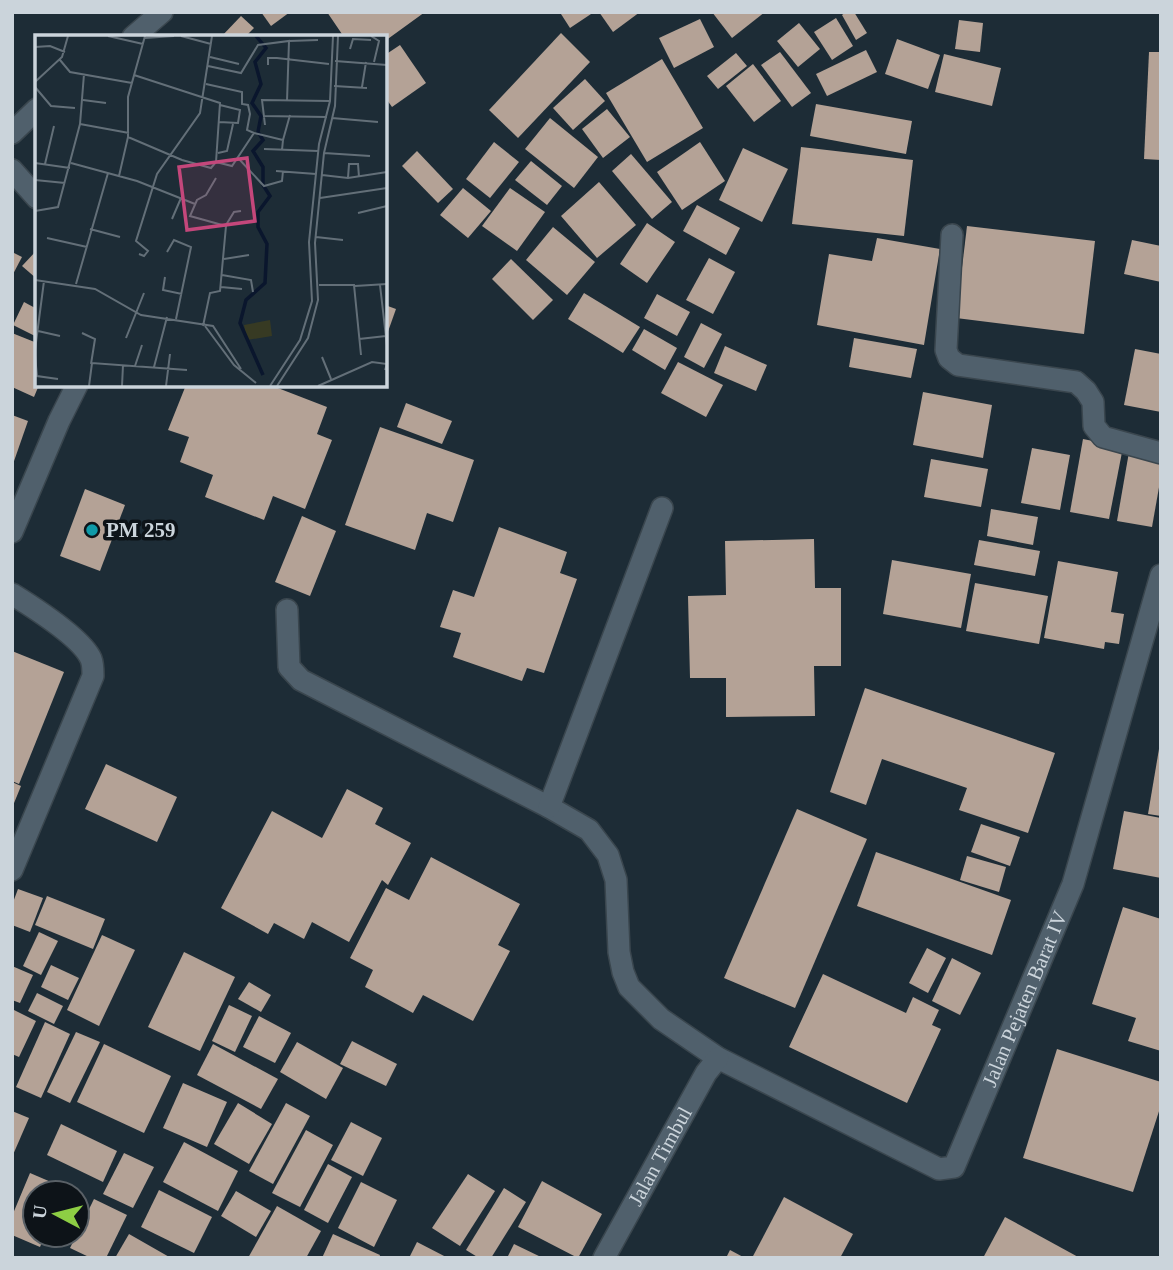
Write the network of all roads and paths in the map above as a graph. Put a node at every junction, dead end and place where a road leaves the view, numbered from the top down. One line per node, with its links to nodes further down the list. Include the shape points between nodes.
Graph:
1 (162, 12): 2 (street)
2 (135, 35)
3 (35, 111): 4 (street)
4 (12, 133)
5 (12, 170): 6 (street)
6 (35, 196)
7 (952, 235): 9 (street, via 949,358 958,365 1076,382 1093,402 1094,426 1103,437)
8 (76, 387): 11 (street)
9 (1161, 453)
10 (662, 508): 15 (street)
11 (12, 532)
12 (1161, 575): 17 (street, Jalan Pejaten Barat IV, via 1073,884 954,1167 939,1169)
13 (12, 594): 16 (street, via 76,640 91,659 93,677)
14 (287, 610): 15 (street, via 289,667 301,680)
15 (549, 807): 17 (street, via 589,830 608,855 617,880 619,952 629,987 661,1019)
16 (12, 870)
17 (718, 1058): 18 (street, Jalan Timbul)
18 (604, 1258)

